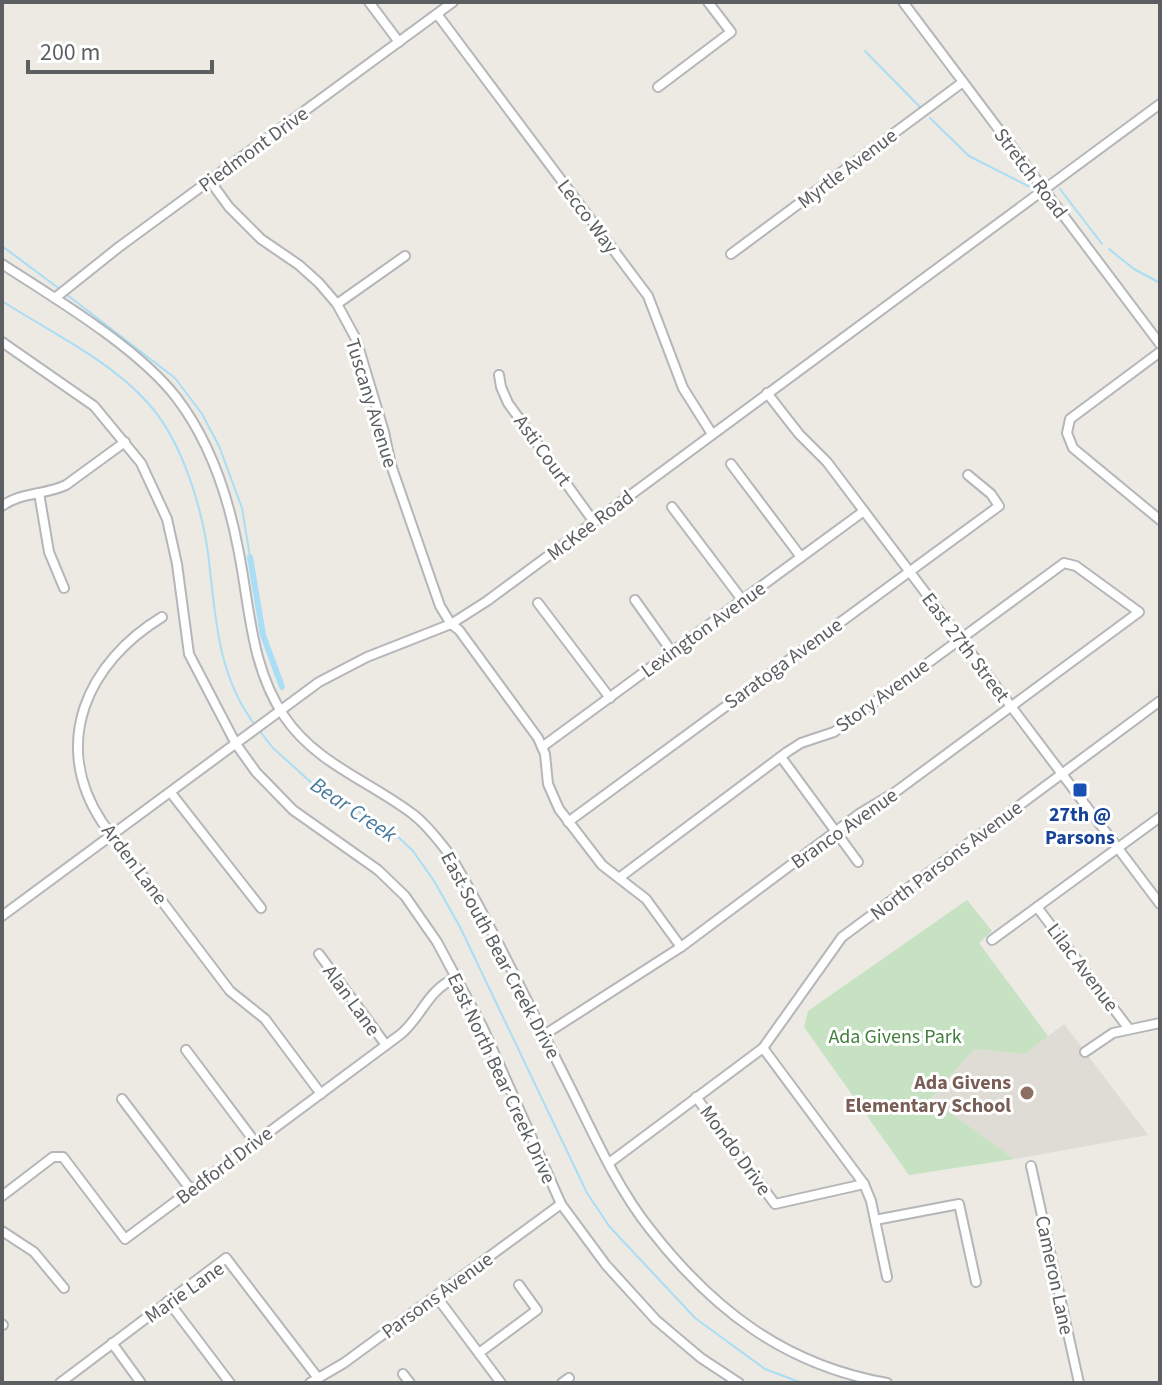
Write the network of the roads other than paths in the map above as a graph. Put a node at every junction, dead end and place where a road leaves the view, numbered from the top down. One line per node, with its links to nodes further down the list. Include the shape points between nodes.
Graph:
1 (369, 2): 6 (street)
2 (453, 2): 5 (street, Piedmont Drive)
3 (708, 2): 8 (street, via 731,32)
4 (903, 2): 7 (street, Stretch Road)
5 (437, 14): 6 (street, Piedmont Drive); 22 (street, Lecco Way, via 648,296 683,388)
6 (399, 42): 10 (street, Piedmont Drive)
7 (963, 82): 11 (street, Stretch Road); 12 (street, Myrtle Avenue)
8 (658, 87)
9 (1160, 104): 11 (street, McKee Road)
10 (210, 181): 15 (street, Piedmont Drive); 16 (street, Tuscany Avenue, via 240,219 309,273)
11 (1043, 190): 18 (street, Stretch Road); 21 (street, McKee Road)
12 (731, 254)
13 (405, 256): 16 (street)
14 (2, 264): 15 (street, East South Bear Creek Drive)
15 (55, 298): 46 (street, East South Bear Creek Drive, via 151,370 191,420 234,524 254,647)
16 (337, 304): 40 (street, Tuscany Avenue, via 356,339 391,465 436,598)
17 (2, 342): 23 (street, East North Bear Creek Drive, via 94,406)
18 (1160, 344)
19 (1160, 352): 30 (street, via 1070,419 1067,433 1073,448)
20 (499, 375): 31 (street, Asti Court, via 508,403)
21 (767, 393): 22 (street, McKee Road); 29 (street, East 27th Street)
22 (712, 434): 31 (street, McKee Road)
23 (125, 442): 26 (street, via 66,485); 47 (street, East North Bear Creek Drive, via 167,519 189,654)
24 (731, 464): 32 (street)
25 (968, 475): 33 (street, Saratoga Avenue, via 999,506)
26 (39, 493): 27 (street); 34 (street, via 49,552)
27 (2, 506)
28 (672, 507): 36 (street)
29 (864, 511): 32 (street, Lexington Avenue); 33 (street, East 27th Street)
30 (1160, 520)
31 (594, 522): 40 (street, McKee Road)
32 (801, 557): 36 (street, Lexington Avenue)
33 (908, 570): 41 (street, East 27th Street); 53 (street, Saratoga Avenue)
34 (64, 588)
35 (635, 600): 42 (street)
36 (743, 601): 42 (street, Lexington Avenue)
37 (538, 603): 43 (street)
38 (1139, 612): 41 (street, Story Avenue, via 1076,566 1064,563); 45 (street, Branco Avenue)
39 (162, 617): 55 (street, Arden Lane, via 126,643 100,673 82,718 80,771 92,804)
40 (451, 624): 46 (street, McKee Road, via 343,669); 48 (street, Tuscany Avenue, via 531,725)
41 (959, 638): 45 (street, East 27th Street); 49 (street, Story Avenue, via 834,732 801,743)
42 (672, 652): 43 (street, Lexington Avenue)
43 (610, 698): 48 (street, Lexington Avenue)
44 (1160, 701): 50 (street, North Parsons Avenue)
45 (1011, 706): 50 (street, East 27th Street); 54 (street, Branco Avenue)
46 (281, 710): 47 (street, McKee Road); 69 (street, East South Bear Creek Drive, via 326,759 415,816 439,840)
47 (239, 742): 51 (street, McKee Road); 66 (street, East North Bear Creek Drive, via 256,772 293,810 378,870 405,896)
48 (542, 747): 53 (street, via 548,784)
49 (781, 757): 54 (street); 58 (street, Story Avenue)
50 (1062, 774): 56 (street, East 27th Street); 71 (street, North Parsons Avenue, via 842,937)
51 (171, 793): 55 (street, McKee Road); 61 (street)
52 (1160, 817): 56 (street)
53 (568, 822): 58 (street)
54 (835, 832): 57 (street); 64 (street, Branco Avenue)
55 (112, 835): 62 (street, McKee Road); 74 (street, Arden Lane, via 230,991 265,1019)
56 (1118, 848): 59 (street, East 27th Street); 60 (street)
57 (858, 862)
58 (619, 878): 64 (street, via 646,899)
59 (1160, 904)
60 (1037, 907): 63 (street); 68 (street, Lilac Avenue)
61 (261, 908)
62 (2, 916)
63 (992, 940)
64 (681, 947): 69 (street, Branco Avenue)
65 (319, 954): 70 (street, Alan Lane)
66 (457, 977): 70 (street, Bedford Drive, via 433,992 409,1027); 83 (street, East North Bear Creek Drive)
67 (1160, 1023): 68 (street)
68 (1129, 1029): 73 (street)
69 (544, 1035): 78 (street, East South Bear Creek Drive)
70 (386, 1045): 74 (street, Bedford Drive)
71 (763, 1048): 75 (street); 80 (street)
72 (186, 1050): 77 (street)
73 (1085, 1052)
74 (321, 1094): 77 (street, Bedford Drive)
75 (696, 1097): 78 (street); 80 (street, Mondo Drive, via 775,1204)
76 (122, 1099): 81 (street)
77 (255, 1142): 81 (street, Bedford Drive)
78 (609, 1163): 102 (street, East South Bear Creek Drive, via 650,1229 753,1332 832,1371)
79 (1031, 1166): 103 (street, Cameron Lane)
80 (864, 1184): 84 (street)
81 (191, 1190): 82 (street, Bedford Drive, via 125,1239 63,1157 53,1157)
82 (2, 1196)
83 (561, 1204): 90 (street, Parsons Avenue); 101 (street, East North Bear Creek Drive, via 656,1320)
84 (875, 1220): 86 (street); 87 (street, via 959,1204)
85 (2, 1231): 89 (street, via 34,1252)
86 (887, 1277)
87 (976, 1282)
88 (519, 1285): 93 (street, via 537,1310)
89 (64, 1288)
90 (436, 1296): 93 (street); 95 (street, Parsons Avenue)
91 (168, 1301): 92 (street, Marie Lane); 95 (street, Marie Lane, via 226,1258); 98 (street)
92 (112, 1343): 96 (street, Marie Lane); 97 (street)
93 (479, 1353): 100 (street)
94 (403, 1374): 99 (street)
95 (314, 1380)
96 (60, 1383)
97 (141, 1383)
98 (230, 1383)
99 (410, 1383)
100 (501, 1383)
101 (739, 1383)
102 (887, 1383)
103 (1079, 1383)

